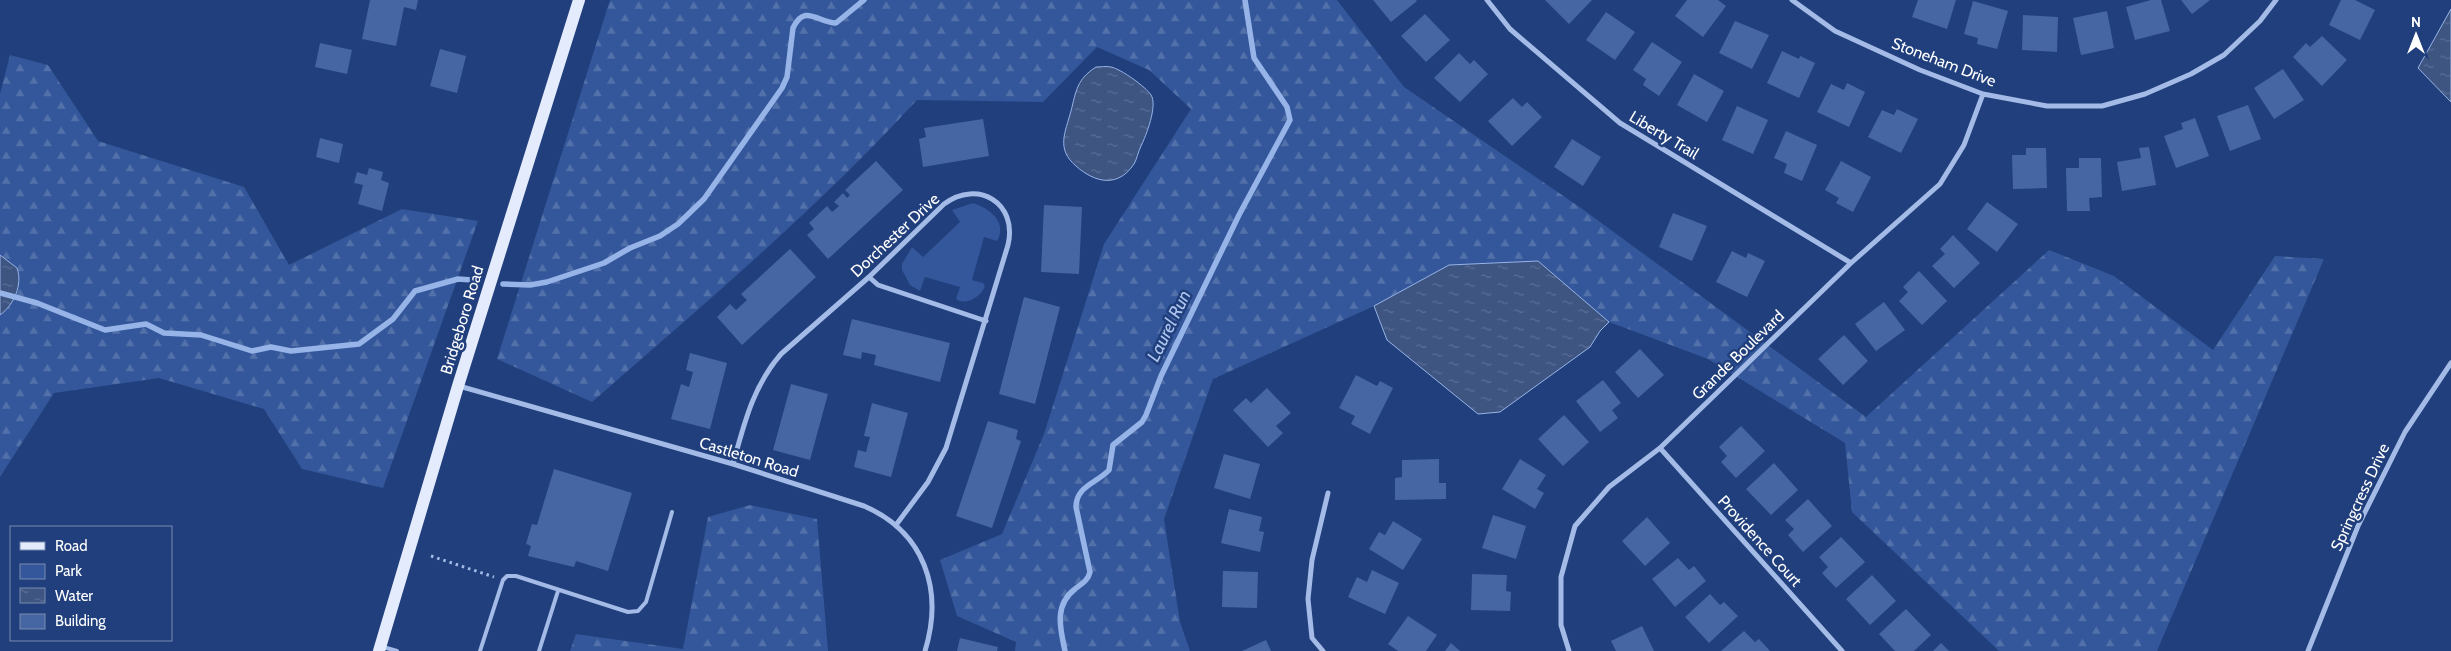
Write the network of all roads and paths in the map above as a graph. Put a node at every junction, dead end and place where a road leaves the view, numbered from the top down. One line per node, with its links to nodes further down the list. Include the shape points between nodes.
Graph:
1 (579, 0): 10 (main road, Bridgeboro Road)
2 (1487, 0): 6 (street, Liberty Trail, via 1510,29 1620,123)
3 (1792, 0): 5 (street, Stoneham Drive, via 1835,31 1920,70)
4 (2276, 0): 5 (street, Stoneham Drive, via 2260,21 2224,55 2145,94 2102,106 2046,106)
5 (1983, 94): 6 (street, Grande Boulevard, via 1964,145 1940,184)
6 (1851, 263): 11 (street, Grande Boulevard)
7 (869, 277): 8 (street, via 878,285); 8 (street, Dorchester Drive, via 951,199 969,194 985,196 1005,211 1011,228); 12 (street, Dorchester Drive, via 770,367 751,402)
8 (986, 321): 15 (street, Dorchester Drive, via 940,464)
9 (2451, 363): 27 (street, Springcress Drive, via 2404,432 2358,526)
10 (458, 386): 12 (street, Castleton Road); 19 (main road, Bridgeboro Road)
11 (1660, 448): 25 (street, Grande Boulevard, via 1608,487 1575,526 1561,577 1561,624); 26 (street, Providence Court)
12 (733, 464): 15 (street, Castleton Road, via 864,506 881,513)
13 (1328, 493): 24 (street, via 1312,560 1308,599 1312,638)
14 (672, 512): 18 (lane, via 646,602 638,611 628,612)
15 (896, 525): 23 (street, Castleton Road, via 913,543 930,584 932,616)
16 (431, 556): 17 (path)
17 (503, 580): 18 (lane, via 507,576 516,576); 21 (lane)
18 (558, 591): 22 (lane)
19 (380, 649): 20 (lane)
20 (397, 651)
21 (480, 651)
22 (539, 651)
23 (926, 651)
24 (1323, 651)
25 (1569, 651)
26 (1842, 651)
27 (2308, 651)

